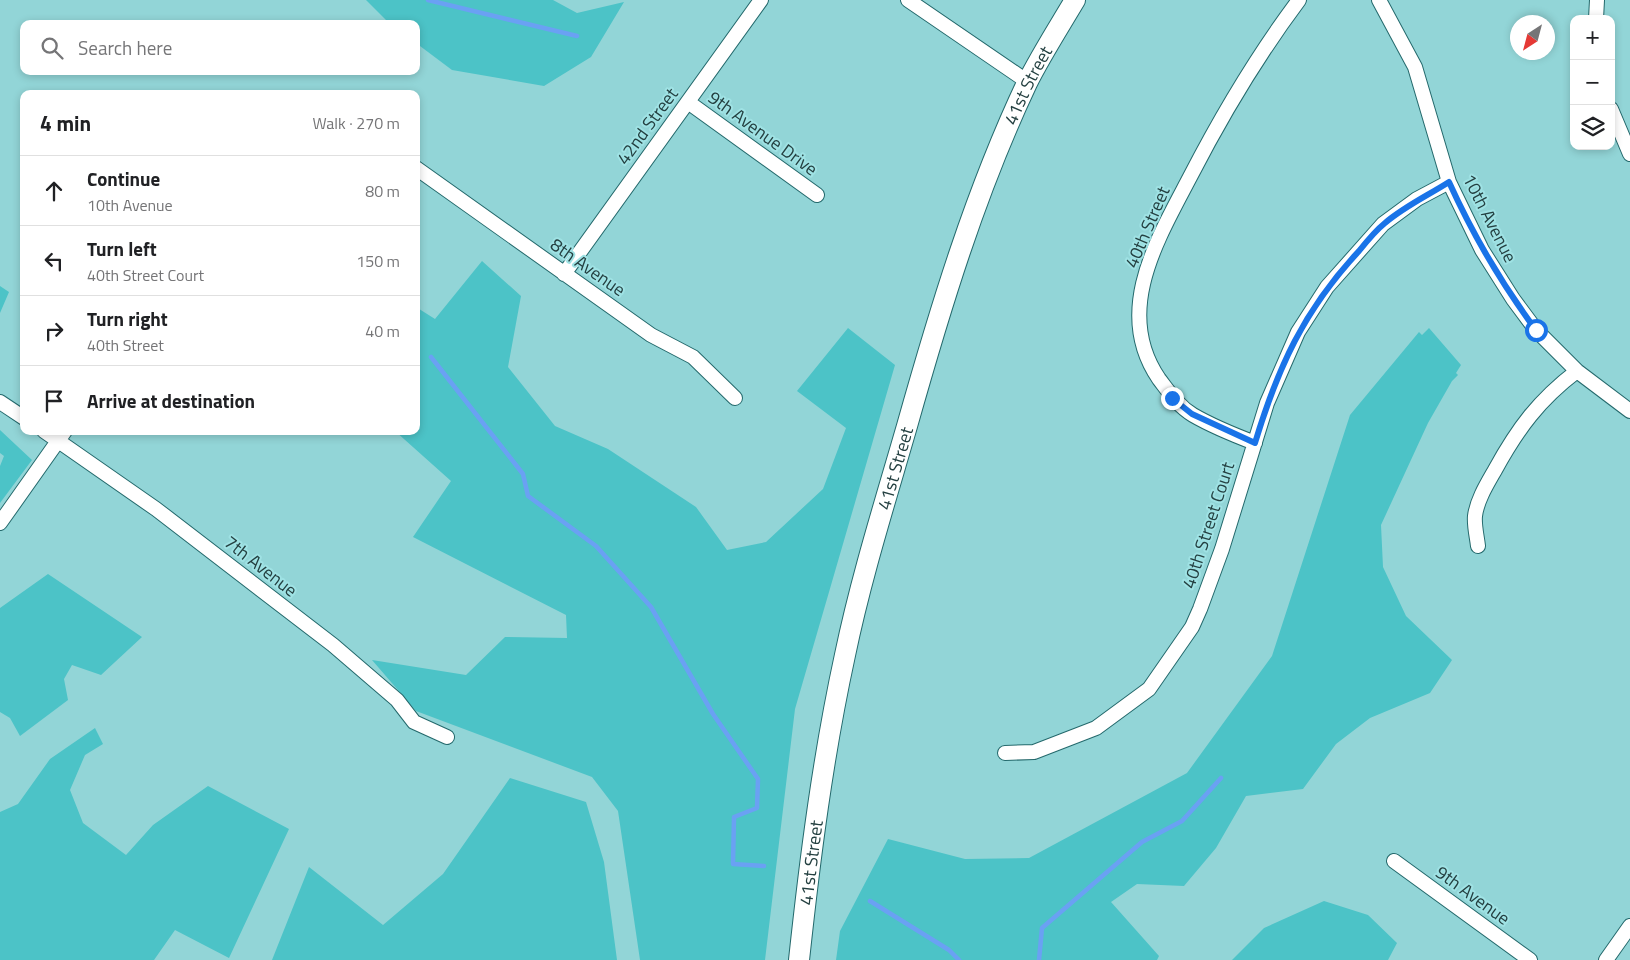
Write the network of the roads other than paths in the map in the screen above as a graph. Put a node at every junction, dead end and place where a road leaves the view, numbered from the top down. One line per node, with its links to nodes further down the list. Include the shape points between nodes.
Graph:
1 (761, 0): 9 (street, 42nd Street)
2 (908, 0): 8 (street)
3 (1075, 0): 8 (street, 41st Street)
4 (1299, 0): 22 (street, 40th Street, via 1243,80 1205,148 1152,256 1139,304 1138,324 1146,352 1154,372 1172,398 1192,414)
5 (1379, 0): 13 (street, 10th Avenue, via 1415,67)
6 (1597, 0): 7 (street)
7 (1596, 15)
8 (1028, 82): 29 (street, 41st Street, via 973,214 949,283 859,598 843,663 814,822)
9 (688, 102): 14 (street, 9th Avenue Drive); 15 (street, 42nd Street)
10 (1615, 118): 11 (street)
11 (1630, 154)
12 (420, 171): 15 (street, 8th Avenue)
13 (1449, 182): 16 (street, 10th Avenue, via 1482,250 1513,299 1536,330); 22 (street, 40th Street Court, via 1417,199 1383,224 1327,287 1287,354)
14 (817, 195)
15 (564, 274): 17 (street, 8th Avenue, via 650,335 693,357)
16 (1577, 372): 19 (street, 10th Avenue); 24 (street, via 1536,407 1508,446 1485,488 1475,516)
17 (735, 398)
18 (0, 402): 20 (street)
19 (1630, 411)
20 (20, 415)
21 (62, 436): 23 (street); 25 (street, 7th Avenue, via 333,645 397,700 414,722)
22 (1255, 443): 26 (street, 40th Street Court, via 1200,609 1149,690 1096,728 1034,752)
23 (0, 523)
24 (1478, 546)
25 (447, 737)
26 (1005, 753)
27 (1394, 861): 30 (street, 9th Avenue)
28 (1630, 926): 31 (street)
29 (799, 960)
30 (1530, 960)
31 (1606, 960)

